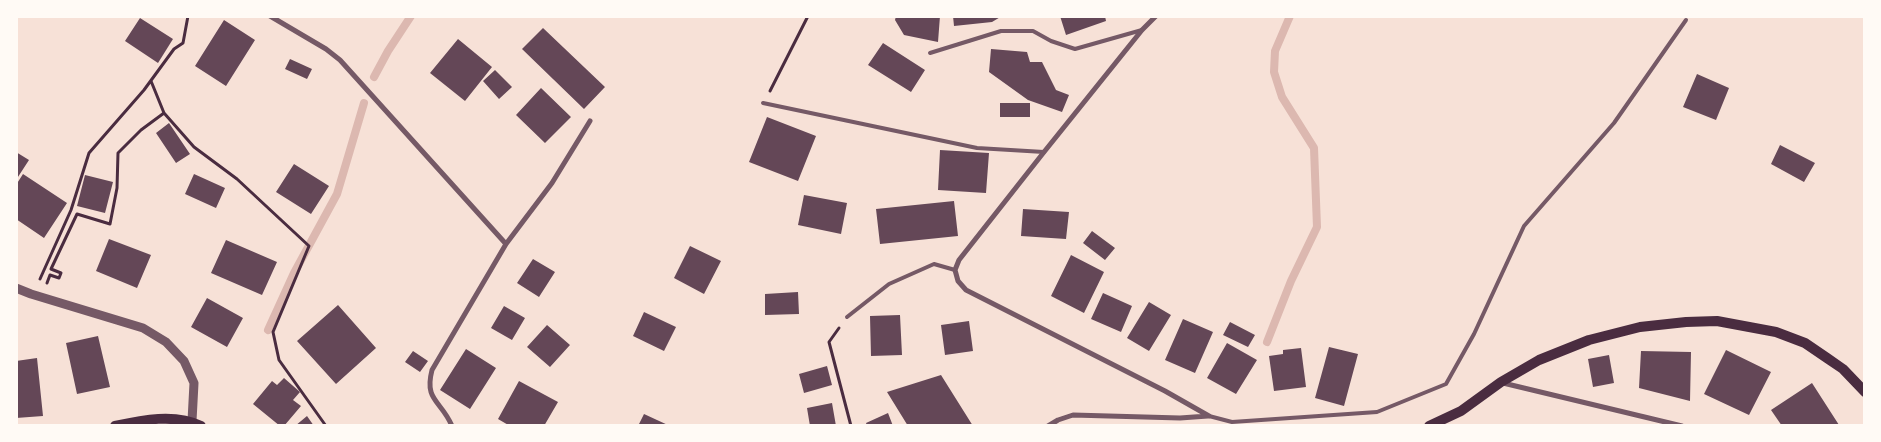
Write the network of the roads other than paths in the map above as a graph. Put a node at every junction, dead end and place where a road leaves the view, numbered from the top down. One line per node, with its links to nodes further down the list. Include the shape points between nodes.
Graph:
1 (270, 16): 9 (street, via 340,60)
2 (1156, 16): 4 (street)
3 (1686, 20): 15 (lane, via 1614,122 1524,226 1474,334 1446,384 1377,412 1232,422)
4 (1142, 30): 5 (lane, via 1075,49 1033,32 1001,31); 8 (street)
5 (930, 53)
6 (763, 103): 8 (lane, via 977,148)
7 (590, 121): 9 (street, via 552,183)
8 (1044, 152): 10 (street, via 959,260)
9 (506, 244): 18 (street, via 432,370 429,388)
10 (955, 270): 12 (lane, via 934,264 889,284); 15 (street, via 958,281 966,290)
11 (16, 288): 16 (street, via 143,328 166,342 184,361 194,383)
12 (847, 317)
13 (1501, 382): 14 (main road, via 1539,360 1589,340 1640,327 1718,321 1776,332 1805,343 1843,370); 20 (main road, via 1460,411); 21 (street)
14 (1865, 392)
15 (1209, 416): 19 (street, via 1073,415)
16 (197, 424): 17 (main road, via 160,419)
17 (115, 426)
18 (452, 426)
19 (1048, 426)
20 (1429, 426)
21 (1682, 426)

